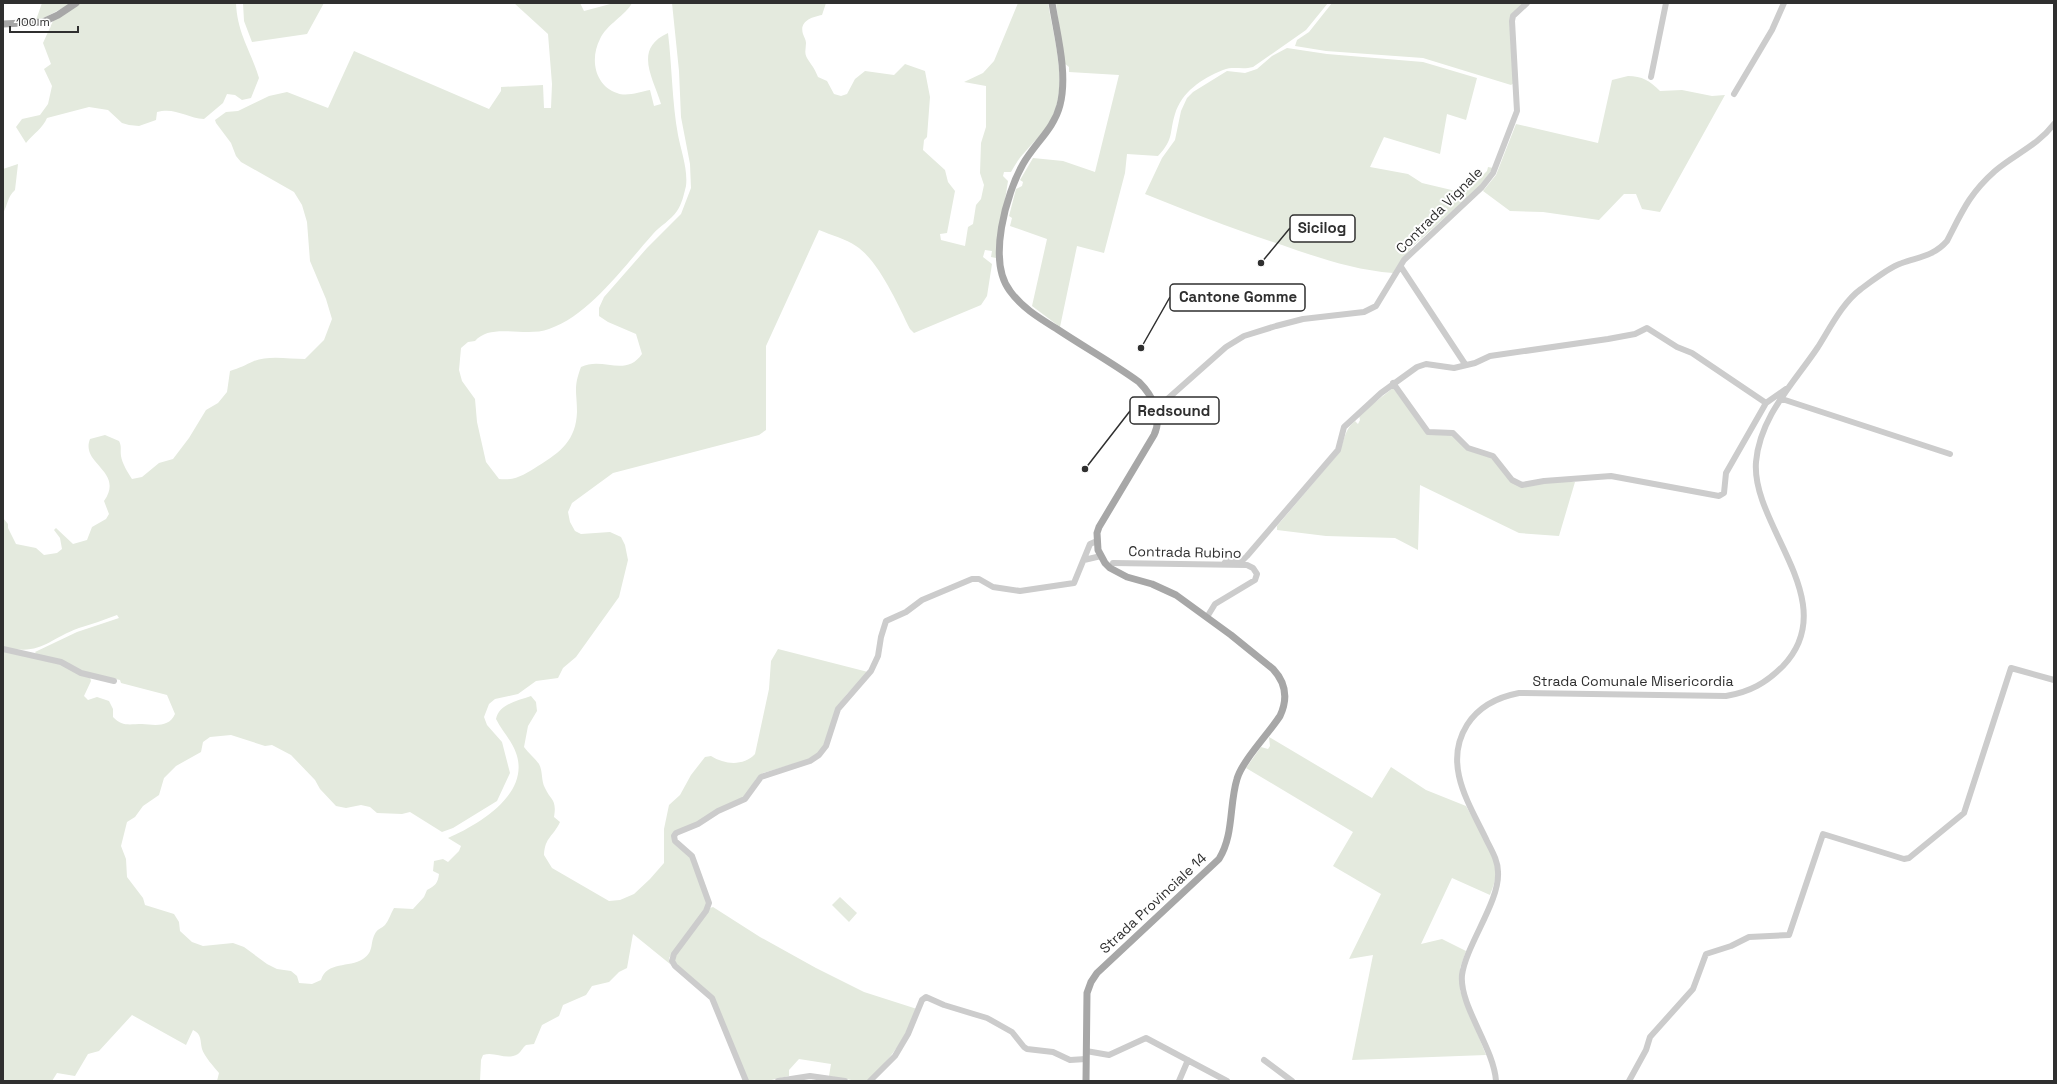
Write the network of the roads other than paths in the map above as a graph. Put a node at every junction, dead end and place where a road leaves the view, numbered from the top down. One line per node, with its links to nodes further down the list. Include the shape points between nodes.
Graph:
1 (76, 3): 6 (main road, via 44,22)
2 (1052, 3): 16 (main road, Strada Provinciale 14, via 1062,79 1060,104 1052,126 1019,172 1008,201 1000,250 1002,276 1010,291 1035,315 1139,382)
3 (1526, 3): 10 (street, Contrada Vignale, via 1513,16 1512,21 1517,111 1493,173 1482,187 1404,260)
4 (1666, 3): 7 (street)
5 (1784, 3): 8 (street, via 1772,30)
6 (3, 24)
7 (1651, 77)
8 (1734, 94)
9 (2054, 124): 13 (street, Strada Comunale Misericordia, via 2042,139 1996,170 1971,195 1942,247 1926,257 1900,263 1860,290)
10 (1401, 267): 11 (street); 16 (street, Contrada Vignale, via 1382,299 1371,309 1303,320 1244,336 1226,347)
11 (1466, 364): 12 (street, via 1454,368 1426,364 1408,372); 15 (street, via 1490,356 1635,334 1647,328 1677,347 1692,353)
12 (1393, 384): 15 (street, via 1428,432 1453,433 1468,448 1493,456 1512,480 1522,485 1611,476 1719,496 1724,493 1726,474); 22 (street, via 1344,427 1338,450 1247,556 1243,560 1227,559)
13 (1788, 389): 14 (street, Strada Comunale Misericordia); 15 (street)
14 (1782, 398): 17 (street); 39 (street, Strada Comunale Misericordia, via 1775,406 1762,434 1756,473 1766,507 1796,575 1801,596 1801,634 1788,660 1761,685 1726,696 1532,692 1509,695 1490,703 1476,713 1460,740 1456,762 1459,778 1498,868 1496,887 1464,966 1462,980 1466,997 1492,1061)
15 (1766, 403)
16 (1155, 407): 18 (main road, Strada Provinciale 14, via 1157,429 1099,526)
17 (1950, 454)
18 (1097, 541): 19 (main road, Strada Provinciale 14); 20 (street, via 1090,544)
19 (1101, 556): 20 (street); 23 (main road, Strada Provinciale 14, via 1117,573 1167,590)
20 (1084, 560): 31 (street, via 1074,583 1020,591 993,587 980,579 972,579 922,600 906,612 889,618 884,625 878,656 871,671 838,709 824,751 810,761 761,777 745,799 674,836 675,841 692,856 709,903 706,911 674,954 672,961 712,998)
21 (1113, 563): 22 (street, Contrada Rubino)
22 (1224, 564): 23 (street, Contrada Rubino, via 1247,565 1253,568 1256,577 1248,585 1215,604)
23 (1207, 617): 27 (main road, Strada Provinciale 14, via 1278,675 1284,687 1284,708 1236,779 1227,841 1219,859 1097,973 1091,982 1088,993)
24 (3, 649): 26 (street, via 61,662 81,673)
25 (2054, 680): 40 (street, via 2011,668 1964,813 1909,858 1904,859 1823,834 1789,935 1749,937 1706,954 1693,989 1650,1037)
26 (114, 681)
27 (1086, 1051): 28 (main road, Strada Provinciale 14); 29 (street, via 1109,1055 1146,1038)
28 (1086, 1059): 34 (street, via 1070,1060 1053,1052 1027,1049 1012,1032 987,1018 926,997 922,1000 908,1034 895,1056); 35 (main road, Strada Provinciale 14)
29 (1188, 1060): 36 (street); 37 (street)
30 (1264, 1060): 38 (street)
31 (746, 1081)
32 (778, 1081): 33 (street, via 810,1076)
33 (845, 1081)
34 (870, 1081)
35 (1086, 1081)
36 (1179, 1081)
37 (1227, 1081)
38 (1292, 1081)
39 (1496, 1081)
40 (1629, 1081)

